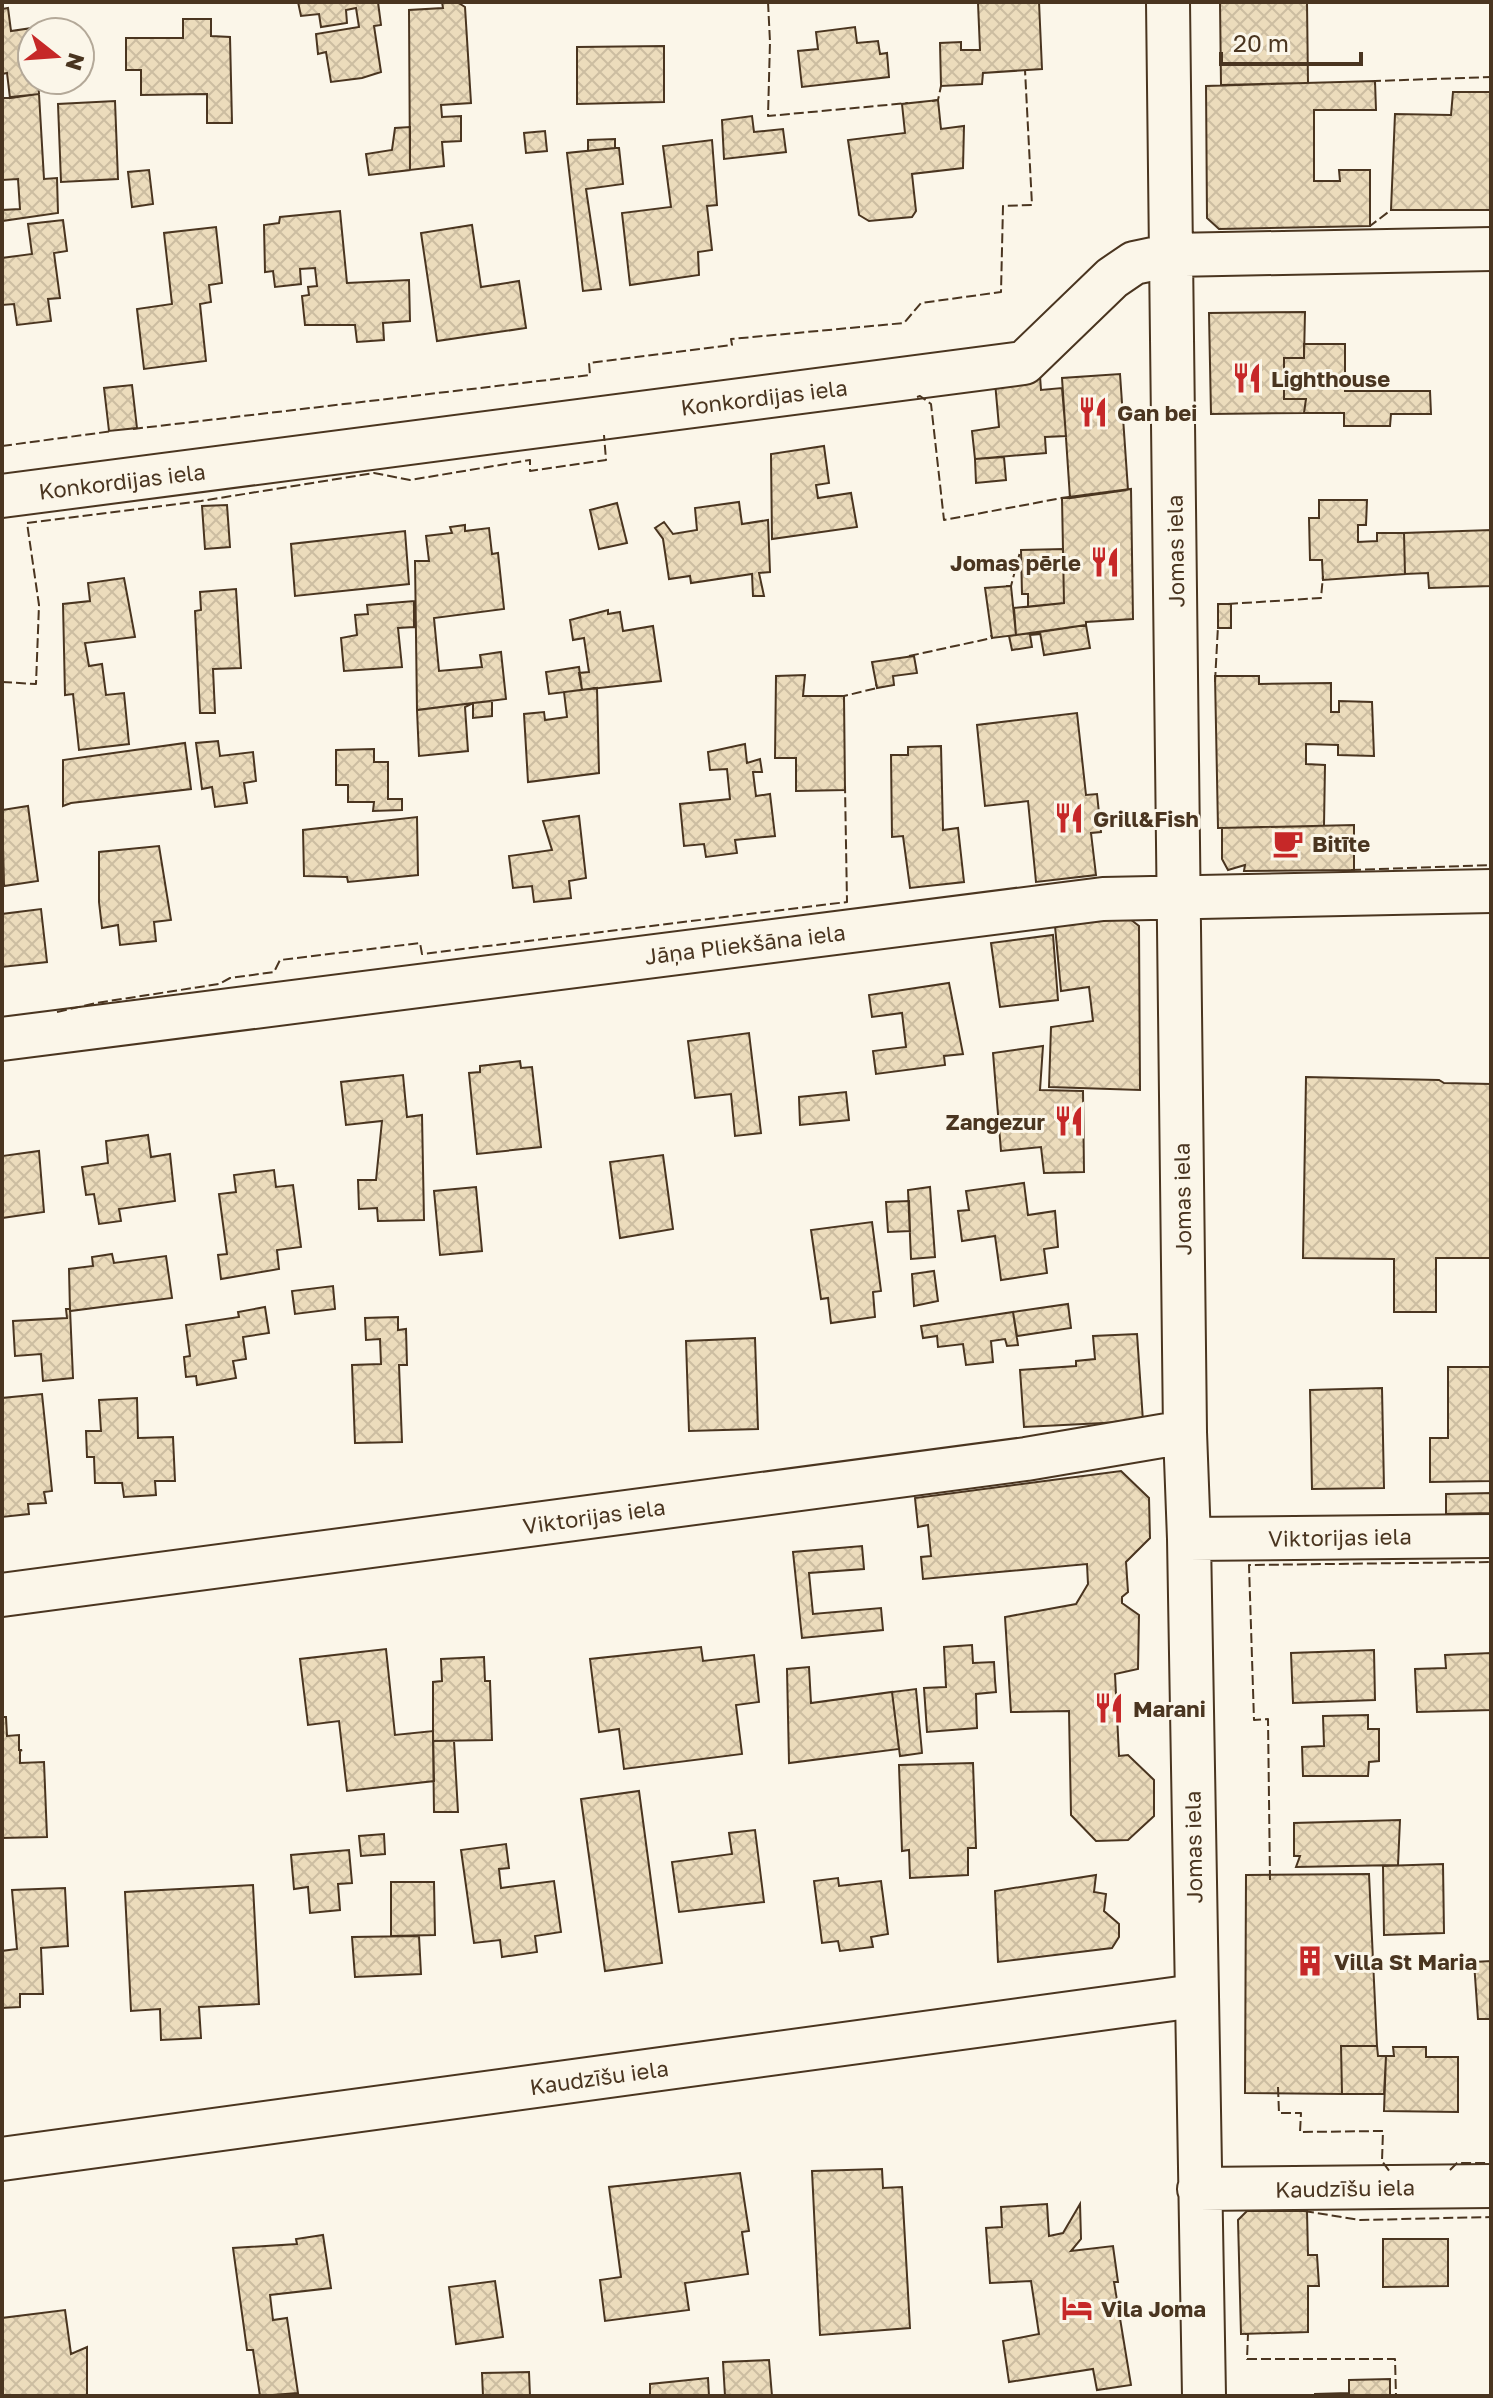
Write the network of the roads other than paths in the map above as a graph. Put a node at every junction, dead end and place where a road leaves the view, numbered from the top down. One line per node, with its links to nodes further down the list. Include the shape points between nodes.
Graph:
1 (1168, 2): 3 (street, Jomas iela)
2 (1491, 249): 3 (street, Konkordijas iela)
3 (1172, 255): 4 (street, Konkordijas iela, via 1134,263 1112,278 1024,363); 6 (street, Jomas iela)
4 (2, 496)
5 (1491, 891): 6 (street, Jāņa Pliekšāna iela)
6 (1179, 896): 7 (street, Jāņa Pliekšāna iela, via 1103,899); 8 (street, Jomas iela)
7 (2, 1039)
8 (1185, 1432): 10 (street, Jomas iela); 11 (street, Viktorijas iela, via 1026,1459)
9 (1491, 1536): 10 (street, Viktorijas iela)
10 (1189, 1539): 12 (street, Jomas iela)
11 (2, 1595)
12 (1195, 1996): 13 (street, Kaudzīšu iela); 15 (street, Jomas iela)
13 (2, 2159)
14 (1491, 2186): 15 (street, Kaudzīšu iela)
15 (1199, 2189): 16 (street, Jomas iela)
16 (1204, 2396)

